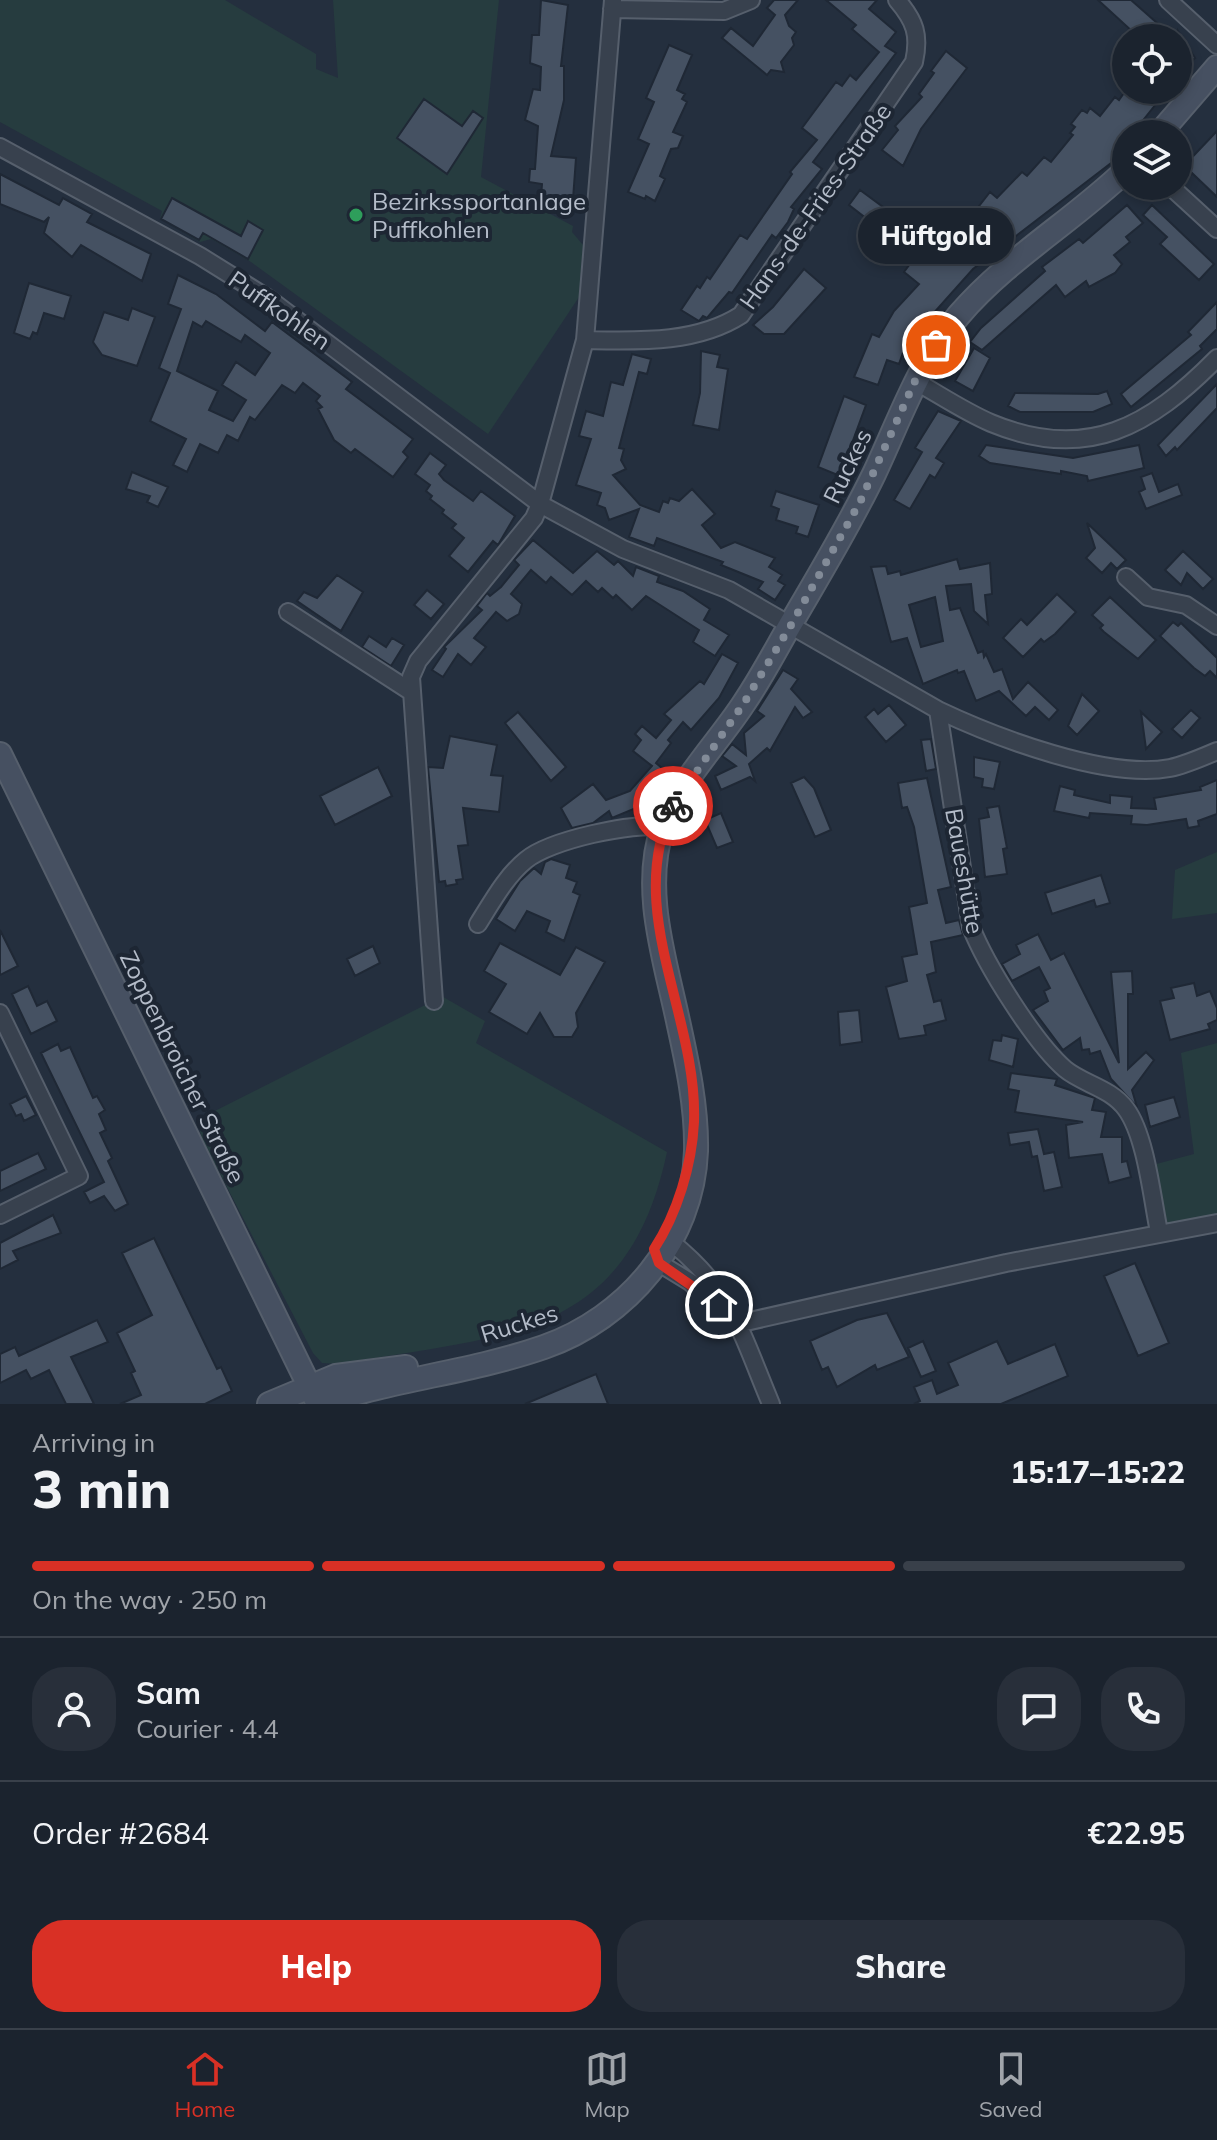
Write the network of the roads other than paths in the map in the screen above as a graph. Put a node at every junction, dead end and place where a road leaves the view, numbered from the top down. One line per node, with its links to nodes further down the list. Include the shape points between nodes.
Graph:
1 (751, 0): 4 (street, via 724,11)
2 (897, 0): 12 (street, Hans-de-Fries-Straße, via 914,21 919,41 914,62 741,315 718,330 647,341)
3 (1168, 0): 5 (street)
4 (612, 4): 12 (street)
5 (1217, 45)
6 (1217, 67): 7 (main road)
7 (1171, 120)
8 (0, 147): 15 (street, Puffkohlen, via 269,299)
9 (1112, 184): 14 (main road, Ruckes, via 975,297)
10 (1185, 200): 11 (street)
11 (1217, 229)
12 (585, 340): 15 (street)
13 (1217, 358): 14 (street, via 1136,425 1091,438 1015,433)
14 (915, 381): 18 (main road, Ruckes, via 860,502)
15 (540, 504): 18 (street, Puffkohlen, via 623,549 729,590); 20 (street, via 418,661)
16 (1126, 577): 19 (street, via 1148,597 1186,605)
17 (288, 612): 20 (street)
18 (791, 625): 21 (street); 24 (main road, Ruckes, via 744,703 678,795)
19 (1217, 626)
20 (410, 691): 26 (street)
21 (938, 710): 22 (street, via 984,732 1125,768 1170,768); 30 (street, Baueshütte, via 971,927 983,956 1066,1070 1126,1108)
22 (1217, 751)
23 (0, 754): 33 (main road, Zoppenbroicher Straße)
24 (663, 827): 25 (street, via 622,826 526,859); 31 (main road, Ruckes, via 656,858 657,922 694,1122)
25 (478, 924)
26 (434, 1001)
27 (1, 1018): 28 (street, via 79,1176)
28 (0, 1215)
29 (1217, 1223): 30 (street)
30 (1159, 1232): 32 (street)
31 (661, 1251): 32 (street); 32 (street, via 714,1282); 33 (main road, Ruckes, via 567,1325 496,1349 336,1376)
32 (737, 1324): 35 (street)
33 (316, 1398): 34 (main road, Ruckes)
34 (269, 1404)
35 (771, 1404)

